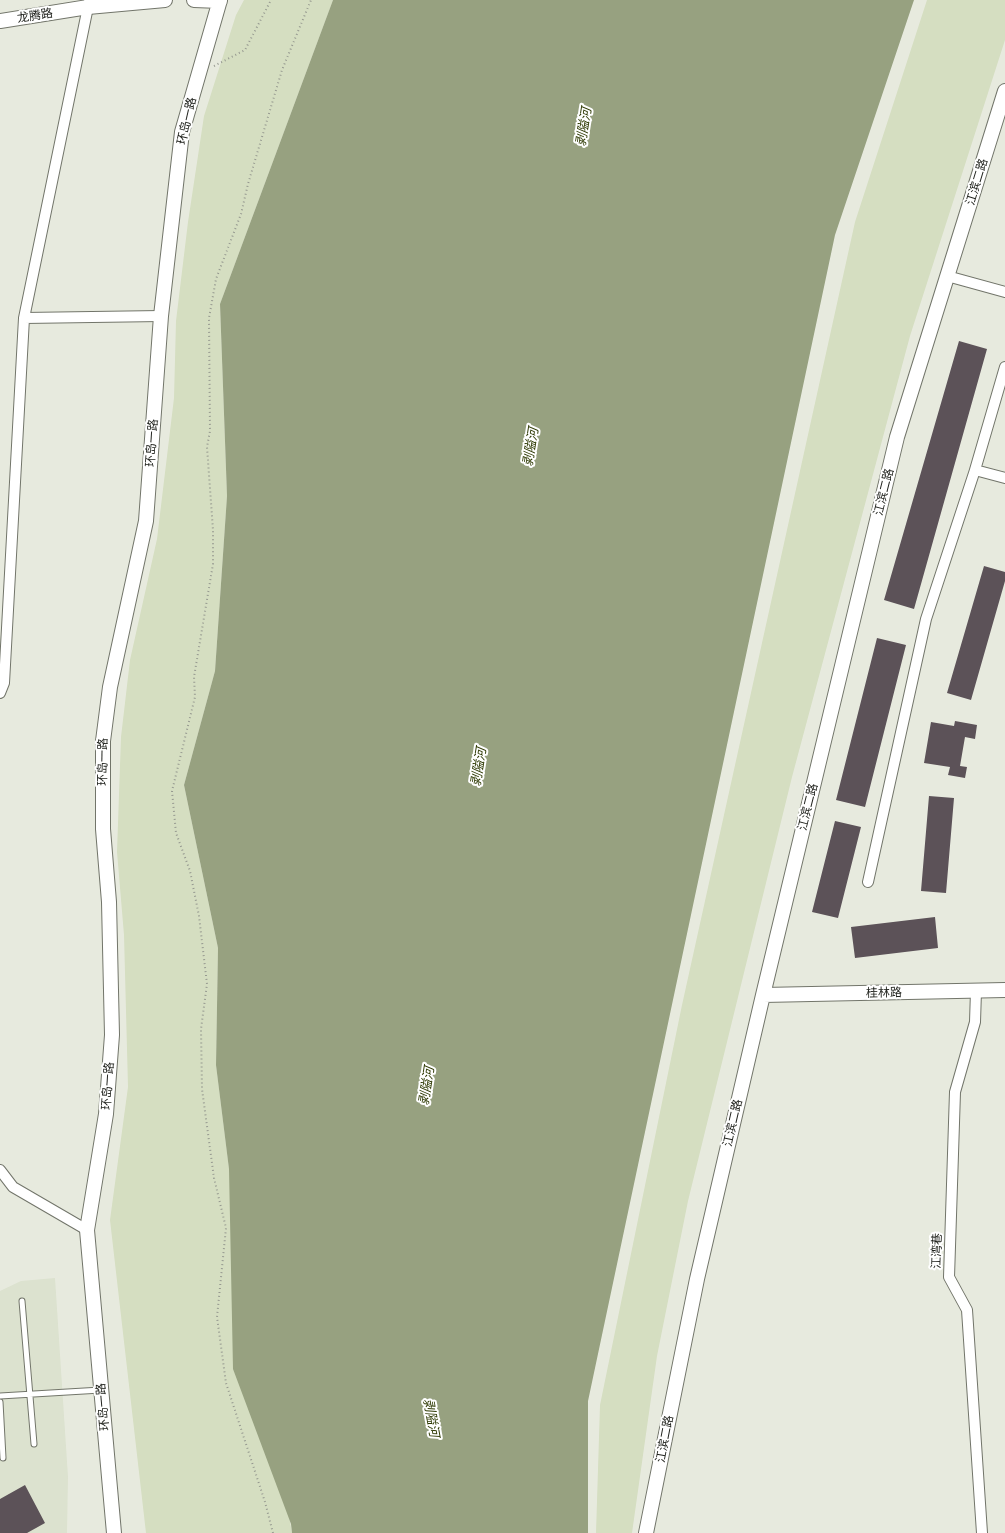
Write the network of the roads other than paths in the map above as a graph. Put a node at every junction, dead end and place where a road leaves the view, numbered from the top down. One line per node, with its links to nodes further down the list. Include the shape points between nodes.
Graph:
1 (165, 0): 4 (street, 龙腾路)
2 (194, 0): 3 (street)
3 (220, 1): 9 (street, 环岛一路, via 182,132)
4 (89, 4): 5 (street, 龙腾路); 10 (street)
5 (0, 21)
6 (1005, 91): 7 (street, 江滨二路)
7 (947, 276): 8 (street); 18 (street, 江滨二路, via 897,437)
8 (1005, 292)
9 (161, 316): 10 (street); 20 (street, 环岛一路, via 146,521 110,687 103,741 103,830 109,902 112,1035 106,1114)
10 (24, 318): 14 (street, via 4,683)
11 (1005, 368): 12 (street)
12 (976, 470): 13 (street); 15 (street, via 926,619)
13 (1005, 478)
14 (0, 693)
15 (868, 882)
16 (1005, 990): 17 (street, 桂林路)
17 (976, 991): 18 (street, 桂林路); 30 (street, 江湾巷, via 974,1022 955,1092 949,1277 967,1310)
18 (763, 995): 29 (street, 江滨二路, via 696,1279)
19 (0, 1170): 20 (street, via 13,1187)
20 (87, 1230): 22 (street, 环岛一路)
21 (22, 1300): 23 (lane)
22 (102, 1390): 23 (lane); 28 (street, 环岛一路)
23 (30, 1394): 24 (lane); 26 (lane)
24 (0, 1396)
25 (0, 1402): 27 (lane)
26 (34, 1444)
27 (3, 1458)
28 (114, 1533)
29 (646, 1533)
30 (982, 1533)

